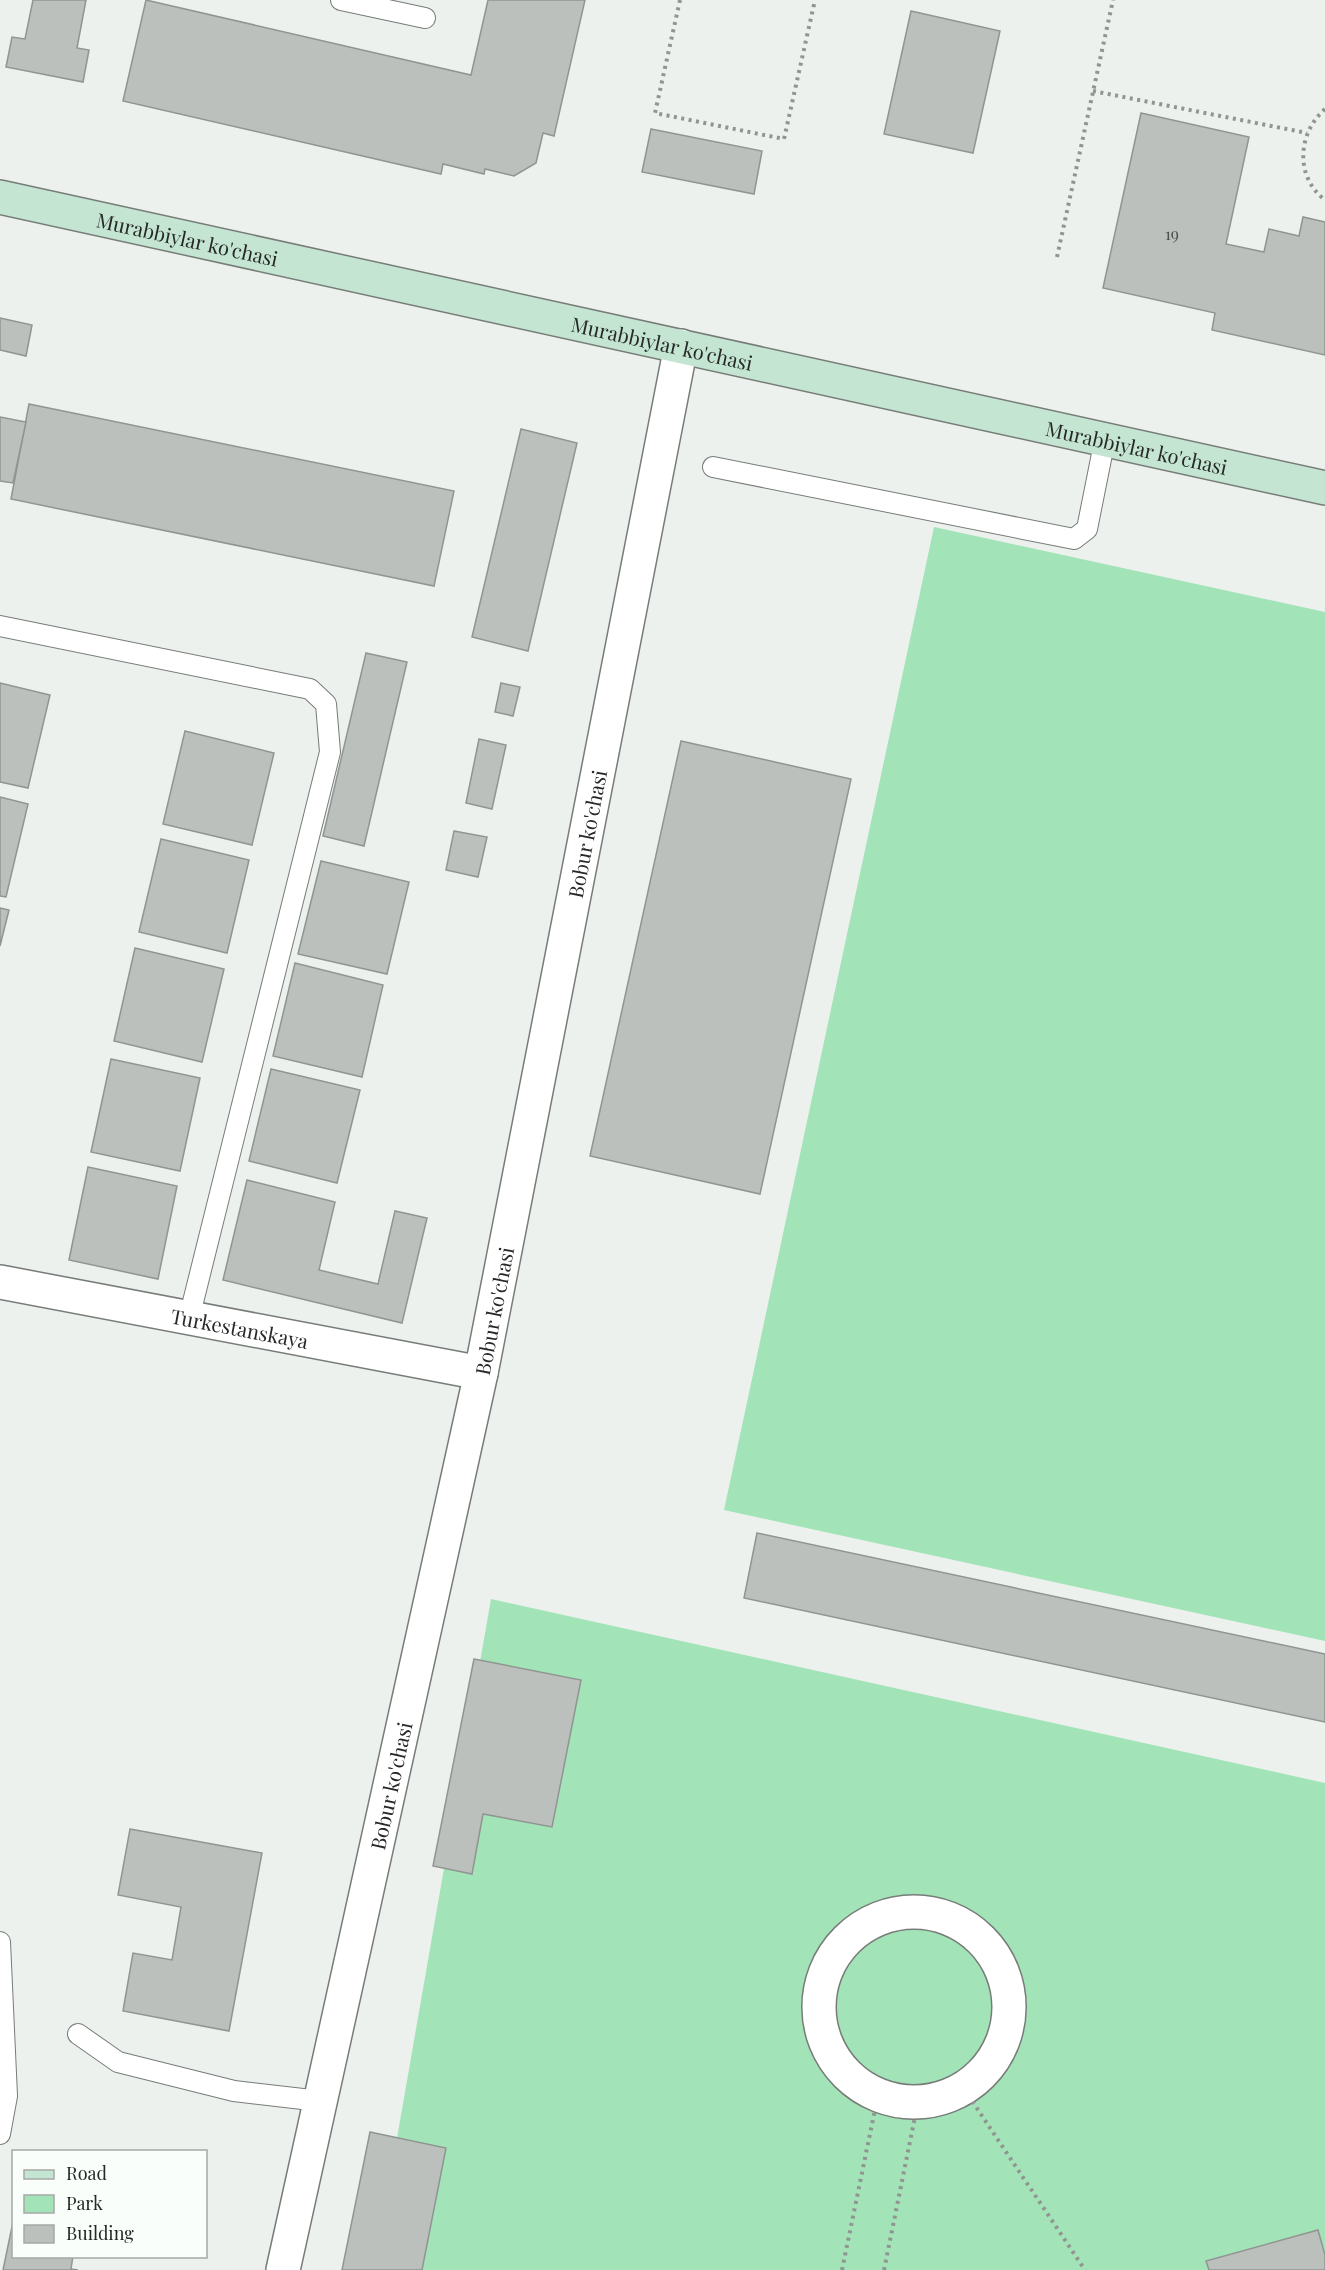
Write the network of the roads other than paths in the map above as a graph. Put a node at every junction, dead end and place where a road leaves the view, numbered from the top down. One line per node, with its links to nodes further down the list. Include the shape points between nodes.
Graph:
1 (341, 0): 2 (lane)
2 (425, 18)
3 (0, 197): 4 (street, Murabbiylar ko'chasi)
4 (681, 346): 5 (street, Murabbiylar ko'chasi); 11 (street, Bobur ko'chasi)
5 (1105, 439): 6 (lane, via 1087,529 1074,539); 7 (street, Murabbiylar ko'chasi)
6 (713, 467)
7 (1325, 488)
8 (0, 626): 10 (lane, via 310,689 326,704 330,752)
9 (0, 1282): 10 (street, Turkestanskaya)
10 (189, 1318): 11 (street, Turkestanskaya)
11 (481, 1373): 14 (street, Bobur ko'chasi)
12 (0, 1942): 16 (lane, via 7,2096)
13 (78, 2034): 14 (lane, via 118,2062 234,2091)
14 (320, 2102): 17 (street, Bobur ko'chasi)
15 (918, 2102): 15 (street, via 872,2093 846,2074 828,2048 819,2017 821,1986 833,1957 853,1933 880,1918 911,1911 942,1915 970,1929 992,1951 1006,1979 1010,2010 1004,2042 988,2069 964,2089 934,2101)
16 (0, 2134)
17 (283, 2270)

